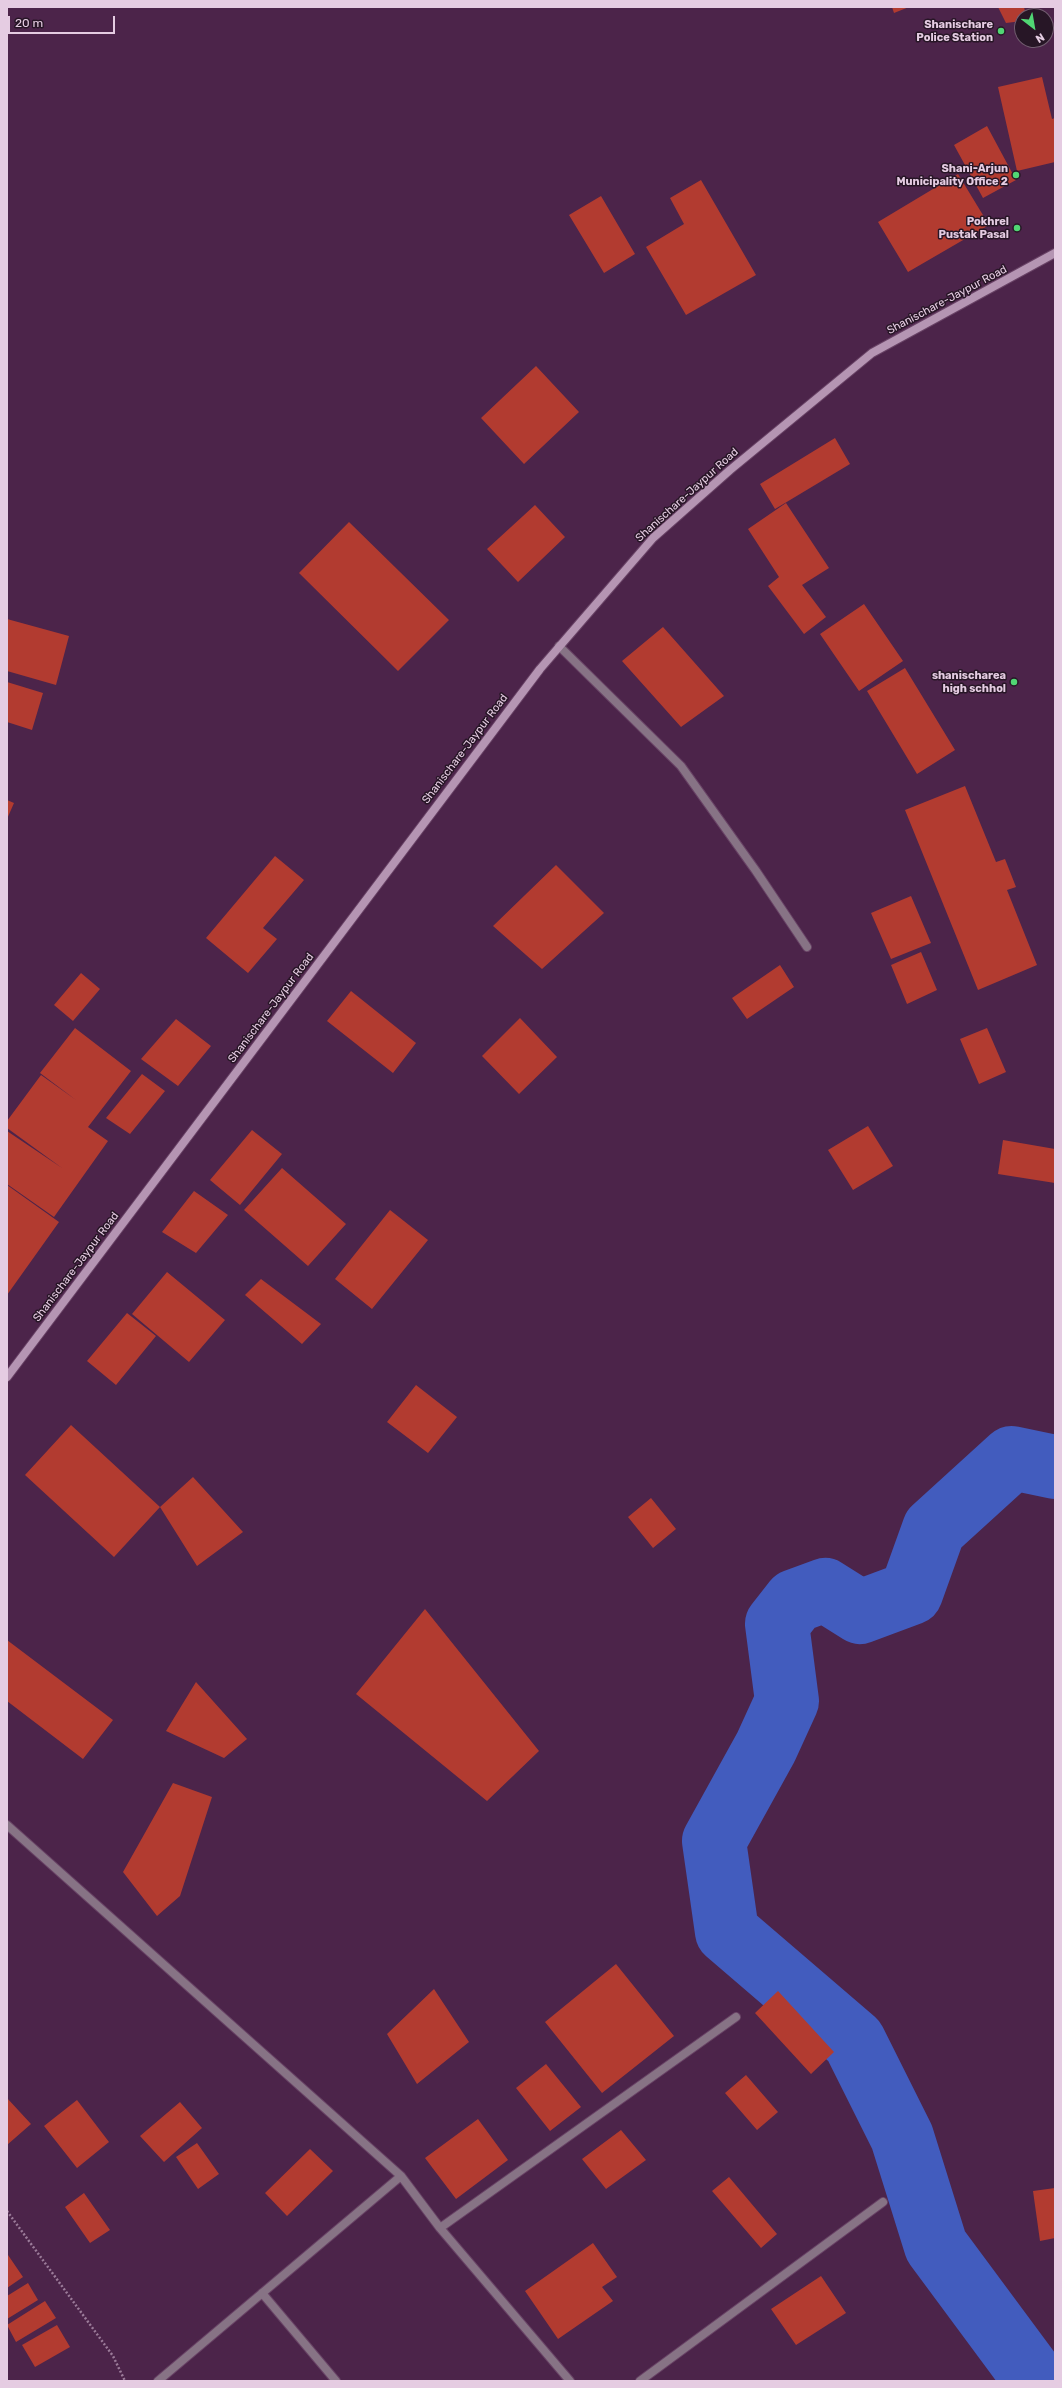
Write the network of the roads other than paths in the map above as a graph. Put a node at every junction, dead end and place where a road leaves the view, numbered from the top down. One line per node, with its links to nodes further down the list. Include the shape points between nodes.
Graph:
1 (1055, 253): 2 (street, Shanischare-Jaypur Road, via 872,353 730,470 654,538)
2 (559, 646): 3 (street, via 681,766); 4 (street, Shanischare-Jaypur Road)
3 (807, 948)
4 (7, 1378)
5 (7, 1825): 7 (street)
6 (736, 2018): 9 (street)
7 (401, 2176): 9 (street); 10 (street)
8 (883, 2202): 14 (street)
9 (440, 2228): 13 (street)
10 (262, 2292): 11 (street); 12 (street)
11 (158, 2381)
12 (336, 2381)
13 (570, 2381)
14 (640, 2381)

